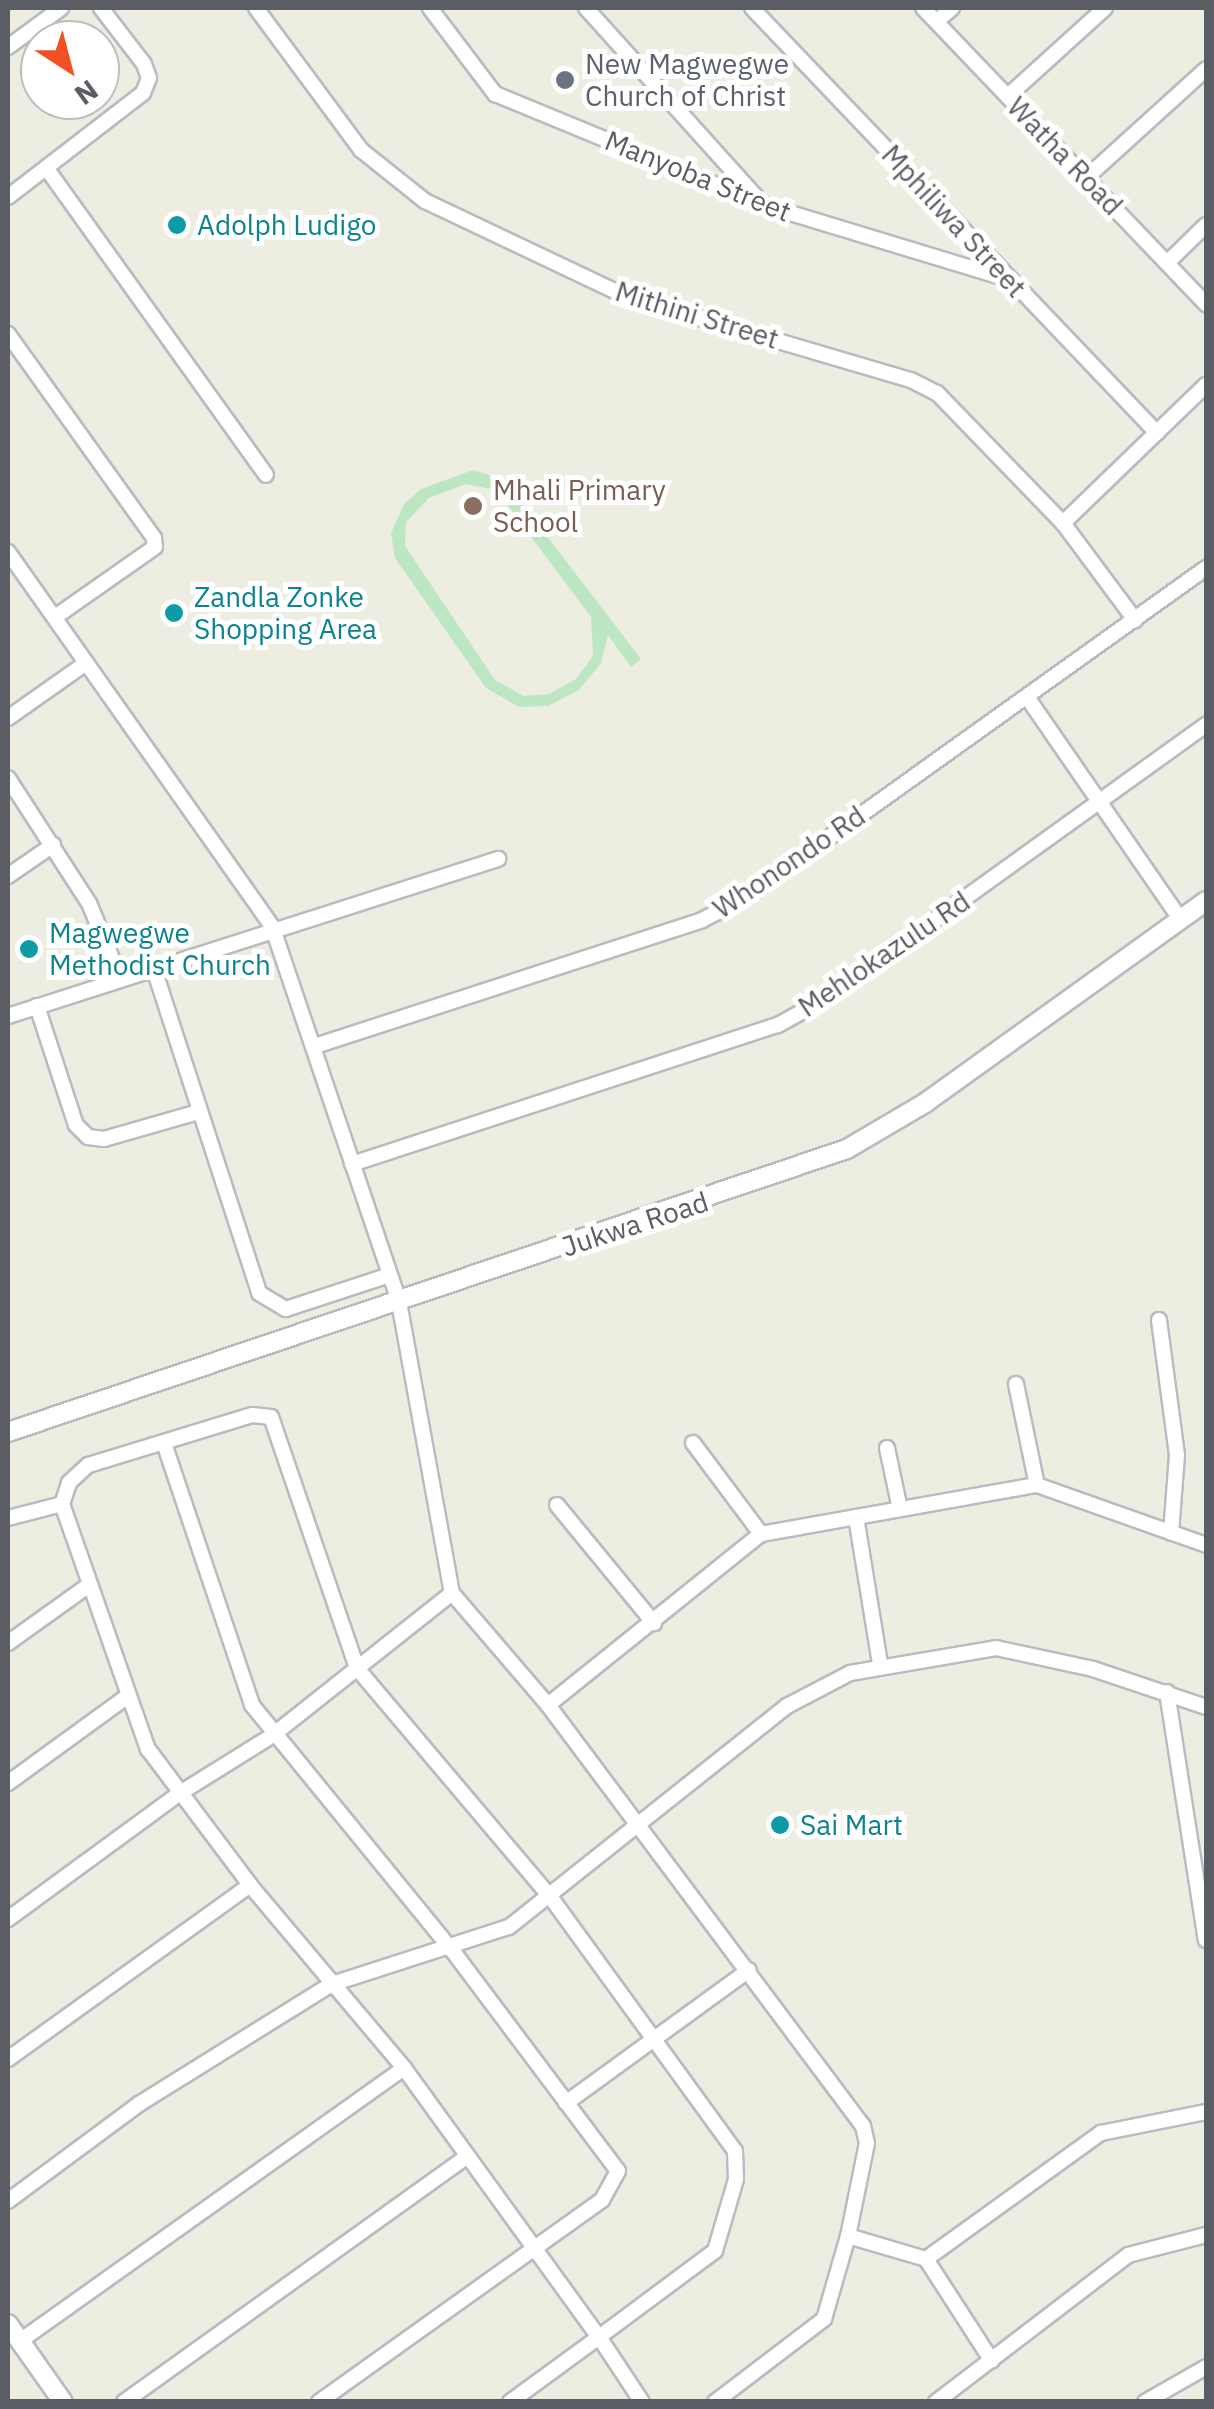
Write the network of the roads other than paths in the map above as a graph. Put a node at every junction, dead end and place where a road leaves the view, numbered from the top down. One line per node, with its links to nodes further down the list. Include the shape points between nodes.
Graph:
1 (62, 8): 11 (street)
2 (102, 8): 14 (street, via 149,78 142,93)
3 (256, 8): 26 (street, Mithini Street, via 361,150 426,201 625,296 910,380 957,409)
4 (430, 8): 17 (street, Manyoba Street, via 495,94)
5 (752, 8): 20 (street, Mphiliwa Street)
6 (923, 8): 10 (street, Watha Road)
7 (952, 8): 10 (street)
8 (1105, 8): 13 (street)
9 (589, 9): 17 (street)
10 (938, 22): 13 (street, Watha Road)
11 (8, 48)
12 (1206, 69): 15 (street)
13 (1008, 96): 15 (street, Watha Road)
14 (47, 169): 16 (street); 25 (street)
15 (1086, 178): 19 (street, Watha Road)
16 (8, 197)
17 (764, 205): 20 (street, Manyoba Street)
18 (1206, 225): 19 (street)
19 (1167, 263): 21 (street, Watha Road)
20 (1008, 279): 24 (street, Mphiliwa Street)
21 (1206, 304)
22 (8, 334): 29 (street, via 154,538 155,547)
23 (1206, 385): 24 (street)
24 (1157, 433): 26 (street)
25 (266, 475)
26 (1062, 523): 30 (street, Mithini Street)
27 (8, 552): 29 (street)
28 (1206, 568): 30 (street, Whonondo Rd)
29 (55, 617): 31 (street)
30 (1135, 620): 32 (street, Whonondo Rd)
31 (83, 665): 33 (street); 42 (street)
32 (1027, 697): 36 (street); 47 (street, Whonondo Rd, via 743,899 702,920)
33 (8, 718)
34 (1206, 725): 36 (street, Mehlokazulu Rd)
35 (8, 778): 37 (street)
36 (1100, 804): 41 (street); 49 (street, Mehlokazulu Rd, via 778,1025)
37 (53, 845): 39 (street); 44 (street, via 89,903)
38 (498, 859): 42 (street)
39 (8, 876)
40 (1206, 902): 41 (street, Jukwa Road)
41 (1181, 920): 51 (street, Jukwa Road, via 913,1110 847,1149)
42 (272, 926): 43 (street); 47 (street)
43 (154, 969): 44 (street); 48 (street)
44 (120, 978): 45 (street)
45 (37, 1006): 46 (street); 48 (street, via 76,1125 88,1137 104,1140)
46 (8, 1016)
47 (315, 1046): 49 (street)
48 (198, 1112): 50 (street, via 259,1293 271,1306 286,1309)
49 (352, 1164): 50 (street)
50 (390, 1276): 51 (street)
51 (399, 1302): 54 (street, Jukwa Road); 68 (street)
52 (1158, 1320): 64 (street, via 1177,1456)
53 (1016, 1384): 58 (street)
54 (8, 1432)
55 (164, 1442): 59 (street, via 88,1465 69,1483); 72 (street, via 252,1415 271,1417); 77 (street, via 240,1678)
56 (693, 1444): 65 (street)
57 (887, 1448): 61 (street)
58 (1037, 1486): 61 (street); 64 (street)
59 (62, 1504): 63 (street); 67 (street)
60 (556, 1506): 69 (street)
61 (900, 1509): 62 (street)
62 (856, 1516): 65 (street); 71 (street)
63 (8, 1518)
64 (1171, 1533): 66 (street)
65 (761, 1534): 69 (street)
66 (1206, 1545)
67 (89, 1585): 70 (street); 74 (street)
68 (452, 1593): 72 (street); 75 (street)
69 (654, 1623): 75 (street)
70 (8, 1643)
71 (880, 1664): 73 (street, via 996,1648); 80 (street, via 787,1706)
72 (357, 1668): 77 (street); 82 (street)
73 (1167, 1692): 76 (street); 84 (street)
74 (125, 1698): 78 (street); 79 (street, via 148,1749)
75 (548, 1705): 80 (street)
76 (1206, 1706)
77 (272, 1735): 79 (street); 85 (street)
78 (8, 1783)
79 (180, 1793): 81 (street); 83 (street)
80 (642, 1827): 82 (street); 86 (street)
81 (250, 1885): 87 (street); 89 (street)
82 (552, 1899): 85 (street, via 509,1927); 88 (street)
83 (8, 1919)
84 (1206, 1940)
85 (452, 1950): 87 (street); 91 (street)
86 (749, 1970): 88 (street); 96 (street, via 863,2126 867,2143)
87 (332, 1984): 90 (street); 94 (street, via 139,2104)
88 (658, 2038): 91 (street); 100 (street, via 735,2151 736,2179 715,2250)
89 (8, 2059)
90 (404, 2068): 93 (street); 101 (street)
91 (566, 2103): 97 (street, via 618,2171 602,2200)
92 (1206, 2112): 98 (street, via 1101,2133)
93 (468, 2156): 97 (street); 105 (street)
94 (8, 2201)
95 (1206, 2235): 102 (street, via 1141,2248)
96 (848, 2236): 98 (street); 109 (street, via 824,2319)
97 (531, 2249): 100 (street); 106 (street)
98 (926, 2259): 102 (street)
99 (8, 2324): 101 (street)
100 (599, 2337): 107 (street); 108 (street)
101 (20, 2341): 104 (street)
102 (992, 2361): 110 (street)
103 (1206, 2366): 111 (street)
104 (63, 2402)
105 (124, 2402)
106 (319, 2402)
107 (510, 2402)
108 (642, 2402)
109 (714, 2402)
110 (936, 2402)
111 (1145, 2402)

